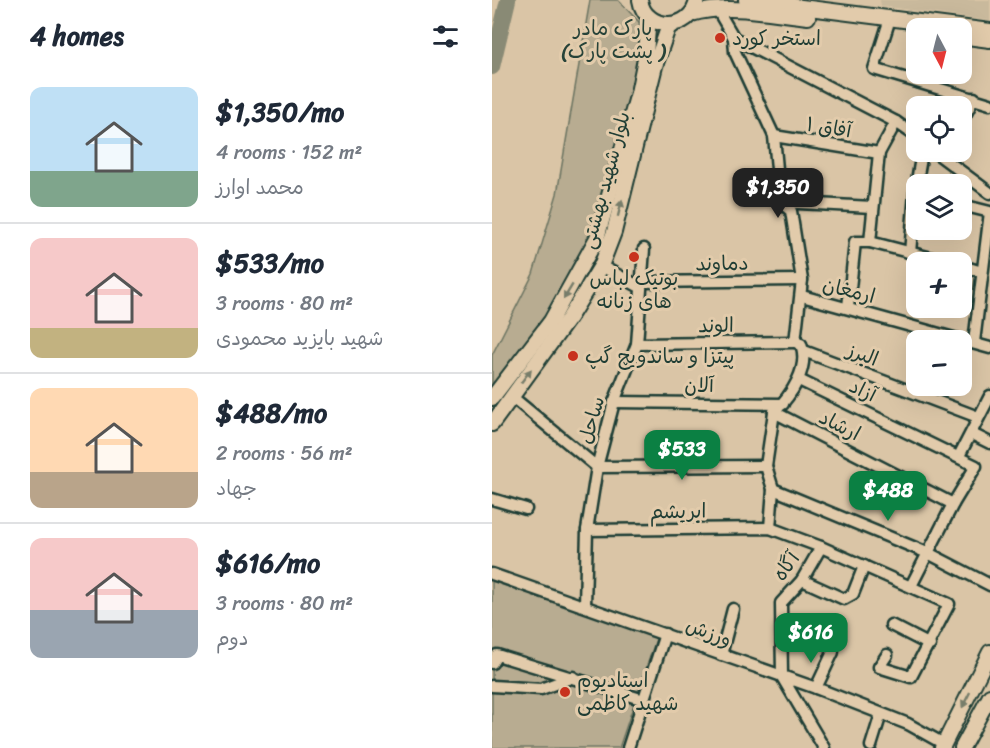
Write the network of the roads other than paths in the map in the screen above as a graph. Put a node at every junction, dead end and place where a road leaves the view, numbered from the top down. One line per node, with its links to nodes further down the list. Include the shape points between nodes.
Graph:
1 (630, 0): 5 (main road)
2 (697, 0): 6 (main road)
3 (746, 0): 10 (main road)
4 (717, 9): 6 (main road); 8 (main road); 12 (street)
5 (644, 10): 7 (main road, via 656,22); 45 (main road, بلوار شهید بهشتی, one-way to 45, via 647,46 638,93 597,238 550,321)
6 (691, 14): 7 (main road)
7 (672, 25): 30 (main road, بلوار شهید بهشتی, one-way to 7, via 614,232 655,66)
8 (888, 25): 9 (main road); 14 (street, via 874,69)
9 (906, 28)
10 (990, 31)
11 (972, 37): 13 (main road)
12 (734, 38): 17 (street); 19 (street, via 735,52)
13 (990, 40)
14 (974, 98): 15 (street); 16 (street)
15 (972, 102)
16 (990, 104)
17 (896, 122): 18 (street); 20 (street)
18 (906, 129)
19 (774, 136): 20 (street, آفاق ۱); 23 (street)
20 (879, 153): 24 (street)
21 (951, 162): 22 (street)
22 (990, 193)
23 (780, 202): 24 (street); 33 (street, via 791,211)
24 (872, 207): 27 (street)
25 (972, 208): 26 (street)
26 (990, 212): 32 (street)
27 (870, 242): 29 (street); 36 (street, via 855,242)
28 (644, 249): 34 (street, ساحل)
29 (906, 252)
30 (601, 266): 34 (street); 43 (main road, بلوار شهید بهشتی, one-way to 30, via 569,318)
31 (972, 269): 32 (street)
32 (982, 272): 38 (street)
33 (802, 280): 34 (street, دماوند); 35 (street)
34 (641, 284): 39 (street, ساحل)
35 (802, 296): 36 (street, ارمغان); 37 (street)
36 (848, 307): 38 (street, ارمغان)
37 (795, 342): 39 (street, الوند); 41 (street)
38 (974, 342): 40 (street, ارمغان)
39 (637, 344): 46 (street, ساحل)
40 (990, 348)
41 (804, 351): 42 (street); 49 (street, البرز)
42 (799, 380): 47 (street); 53 (street, آزاد)
43 (511, 396): 50 (main road, بلوار شهید بهشتی); 55 (street)
44 (990, 396): 49 (street)
45 (492, 398)
46 (614, 402): 47 (street, آلان); 55 (street, ساحل)
47 (783, 404): 48 (street)
48 (774, 412): 54 (street); 58 (street, ارشاد)
49 (978, 417): 51 (street)
50 (492, 424)
51 (972, 434): 52 (street); 53 (street)
52 (990, 443)
53 (959, 456): 58 (street, آزاد, via 976,466)
54 (766, 466): 55 (street); 56 (street)
55 (597, 467): 61 (street, ساحل)
56 (773, 489): 60 (street); 63 (street)
57 (492, 499): 59 (street)
58 (953, 504): 63 (street)
59 (526, 509)
60 (770, 528): 61 (street, ابریشم); 62 (street)
61 (587, 530): 69 (street, ساحل)
62 (821, 547): 64 (street); 66 (street, آگاه)
63 (930, 554): 67 (street); 68 (street)
64 (864, 566): 66 (street, via 853,594 844,599); 68 (street)
65 (492, 573): 69 (street, ورزش)
66 (802, 580): 80 (street, آگاه, via 781,603)
67 (990, 585)
68 (911, 586): 73 (street, via 949,604)
69 (585, 605): 72 (street, ورزش)
70 (733, 609): 76 (street)
71 (891, 625): 73 (street)
72 (665, 634): 76 (street, ورزش); 84 (street)
73 (930, 645): 77 (street, via 911,677 879,667)
74 (833, 652): 82 (street)
75 (990, 652): 87 (main road, one-way to 87)
76 (721, 655): 80 (street, ورزش)
77 (886, 655)
78 (492, 663): 79 (street, via 497,655)
79 (573, 677): 81 (street, via 541,689); 84 (street)
80 (782, 677): 82 (street, ورزش); 89 (street)
81 (492, 686)
82 (816, 688): 85 (street, ورزش)
83 (990, 696): 90 (main road)
84 (644, 700): 88 (street)
85 (881, 714): 86 (street); 87 (street, ورزش, via 908,724)
86 (870, 746)
87 (943, 746)
88 (628, 748)
89 (824, 748)
90 (962, 748)

